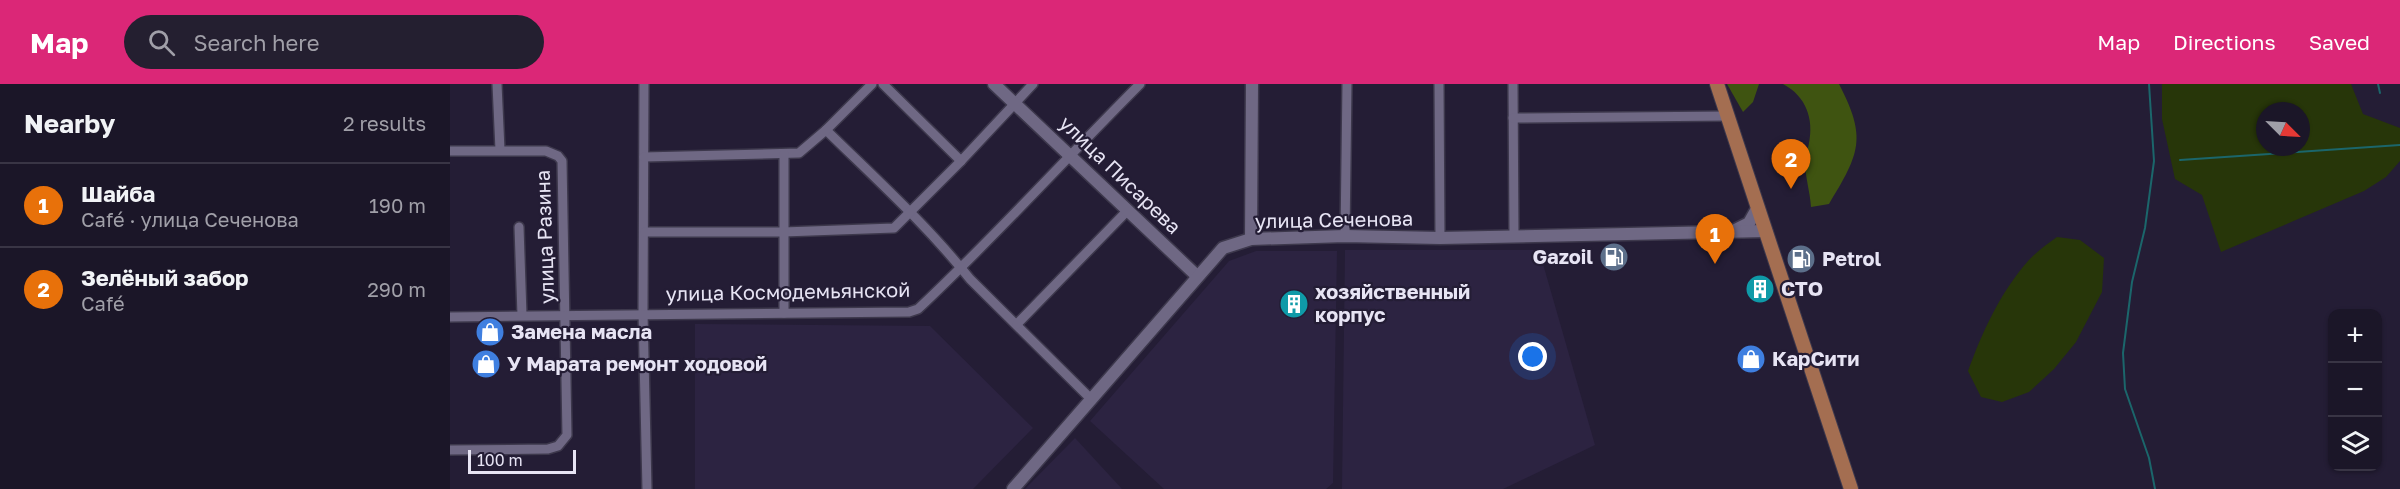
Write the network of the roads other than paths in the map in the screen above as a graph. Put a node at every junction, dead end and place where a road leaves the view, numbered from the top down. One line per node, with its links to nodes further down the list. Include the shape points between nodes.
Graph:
1 (497, 84): 17 (street)
2 (644, 84): 21 (street)
3 (872, 84): 16 (street)
4 (883, 84): 22 (street)
5 (994, 84): 13 (street, улица Писарева)
6 (1033, 84): 13 (street)
7 (1140, 84): 20 (street, улица Космодемьянской)
8 (1252, 84): 34 (street)
9 (1347, 84): 31 (street)
10 (1439, 84): 33 (street)
11 (1513, 84): 15 (street)
12 (1717, 84): 14 (main road)
13 (1015, 103): 20 (street, улица Писарева); 22 (street)
14 (1728, 116): 15 (street); 23 (main road)
15 (1513, 117): 32 (street)
16 (826, 130): 19 (street, via 799,153); 25 (street)
17 (500, 150): 18 (street, улица Разина); 40 (street, улица Разина, via 546,151 562,160)
18 (450, 151)
19 (784, 154): 21 (street); 29 (street)
20 (1070, 154): 24 (street, улица Писарева); 36 (street, улица Космодемьянской)
21 (644, 157): 28 (street)
22 (961, 161): 25 (street)
23 (1758, 207): 27 (main road); 30 (street, via 1749,223)
24 (1128, 210): 37 (street, улица Писарева); 43 (street)
25 (911, 213): 29 (street, via 894,228); 36 (street)
26 (519, 227): 41 (street)
27 (1766, 231): 30 (street, улица Сеченова); 35 (main road)
28 (645, 232): 29 (street); 38 (street)
29 (783, 232): 39 (street)
30 (1733, 232): 32 (street, улица Сеченова); 35 (street, via 1753,238)
31 (1345, 236): 33 (street, улица Сеченова); 34 (street, улица Сеченова)
32 (1514, 236): 33 (street, улица Сеченова)
33 (1440, 238)
34 (1251, 239): 37 (street, улица Сеченова, via 1222,248)
35 (1775, 255): 48 (main road)
36 (962, 269): 39 (street, улица Космодемьянской, via 918,309 909,312); 43 (street)
37 (1197, 276): 44 (street, улица Сеченова)
38 (643, 313): 39 (street, улица Космодемьянской); 40 (street, улица Космодемьянской); 46 (street)
39 (784, 313)
40 (566, 314): 41 (street, улица Космодемьянской); 45 (street, улица Разина, via 564,441 548,449)
41 (522, 315): 42 (street, улица Космодемьянской)
42 (450, 316)
43 (1017, 324): 44 (street)
44 (1092, 400): 47 (street, улица Сеченова)
45 (450, 450)
46 (646, 489)
47 (1013, 489)
48 (1851, 489)

